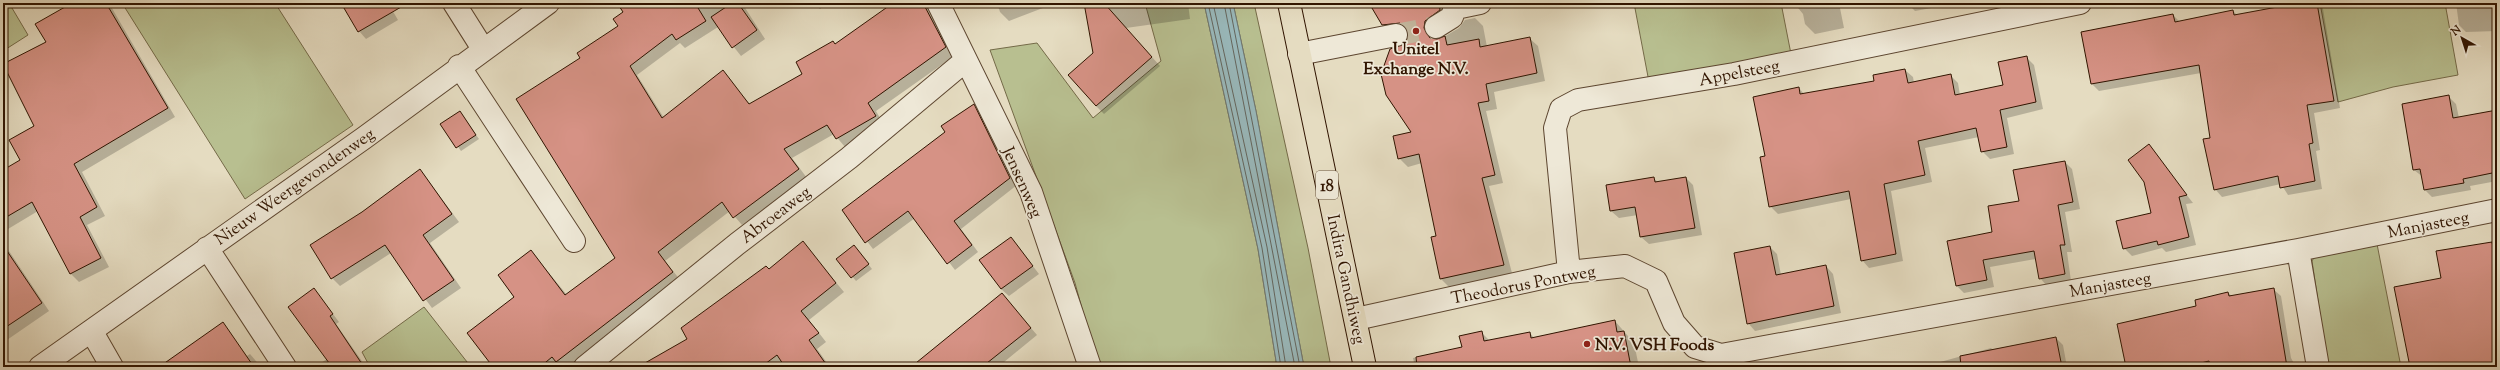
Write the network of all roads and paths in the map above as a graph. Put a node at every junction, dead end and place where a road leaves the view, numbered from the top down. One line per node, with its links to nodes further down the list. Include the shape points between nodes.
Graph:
1 (454, 3): 10 (street)
2 (548, 3): 10 (street, Nieuw Weergevondenweg)
3 (938, 3): 12 (street, Jensenweg)
4 (1289, 3): 11 (main road, Indira Gandhiweg / 18)
5 (1480, 3): 7 (street)
6 (2080, 3): 18 (street, Appelsteeg, via 1734,74 1578,100 1561,109 1555,128)
7 (1456, 5): 8 (street, via 1452,17)
8 (1436, 27)
9 (1396, 35): 11 (street)
10 (483, 49): 13 (street, Nieuw Weergevondenweg)
11 (1299, 54): 19 (main road, Indira Gandhiweg / 18)
12 (965, 61): 25 (street, Abroeaweg, via 849,158 737,244); 26 (street, Jensenweg, via 1030,192)
13 (459, 66): 15 (street); 16 (street, Nieuw Weergevondenweg, via 364,138)
14 (2497, 210): 17 (street, Manjasteeg)
15 (574, 241)
16 (207, 248): 20 (street, Nieuw Weergevondenweg); 24 (street)
17 (2298, 250): 21 (street, Manjasteeg); 28 (street)
18 (1568, 272): 19 (street, Theodorus Pontweg); 21 (street, Theodorus Pontweg, via 1625,266 1656,281 1674,323 1695,347)
19 (1356, 319): 27 (main road, Indira Gandhiweg / 18)
20 (92, 332): 22 (street, Nieuw Weergevondenweg); 23 (street)
21 (1721, 355)
22 (40, 367)
23 (112, 367)
24 (285, 367)
25 (585, 367)
26 (1090, 367)
27 (1365, 367)
28 (2318, 367)

